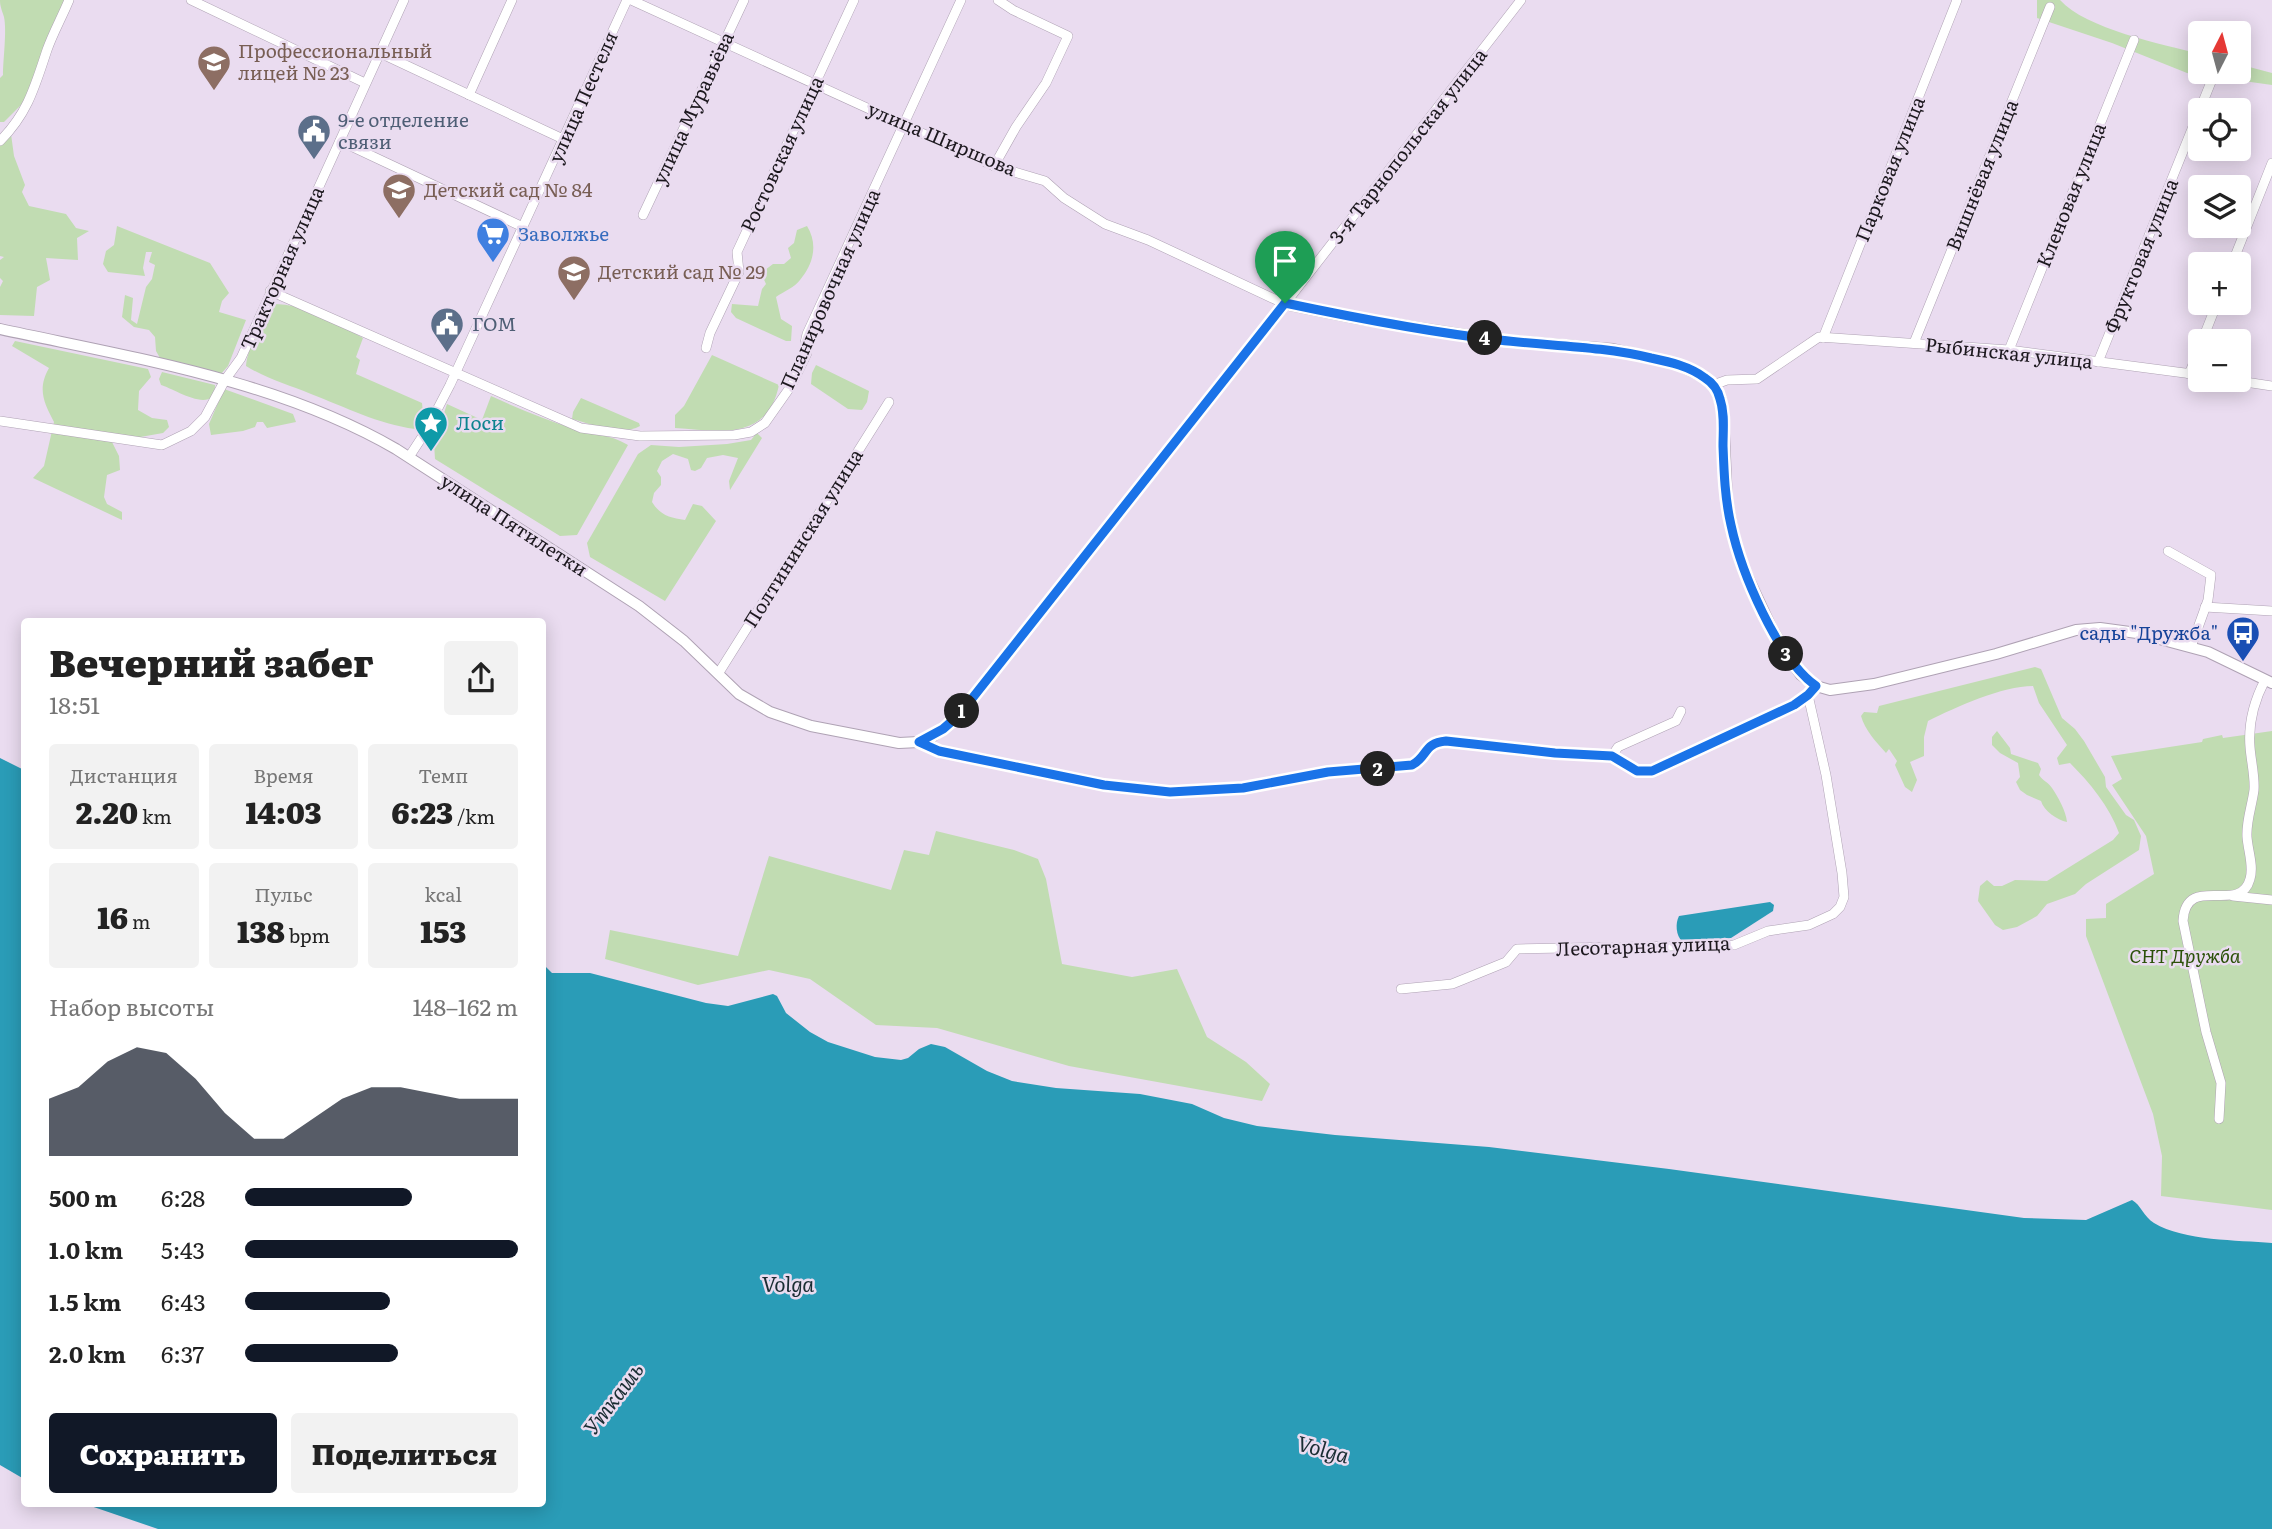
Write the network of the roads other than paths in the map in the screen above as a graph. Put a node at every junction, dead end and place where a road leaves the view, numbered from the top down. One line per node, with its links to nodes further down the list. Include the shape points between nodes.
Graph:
1 (69, 0): 22 (street, via 36,87 13,128)
2 (191, 0): 16 (street)
3 (404, 0): 15 (street, Тракторная улица)
4 (512, 0): 19 (street)
5 (629, 0): 14 (street, улица Ширшова); 21 (street, улица Пестеля)
6 (744, 0): 14 (street, улица Муравьёва)
7 (854, 0): 17 (street, Ростовская улица)
8 (961, 0): 20 (street, Планировочная улица)
9 (998, 0): 25 (street, via 1068,36 1046,83)
10 (1521, 0): 30 (street, 3-я Тарнопольская улица)
11 (1957, 0): 32 (street, Парковая улица)
12 (2050, 7): 33 (street, Вишнёвая улица)
13 (2134, 40): 35 (street, Кленовая улица)
14 (724, 42): 17 (street, улица Ширшова); 26 (street, улица Муравьёва)
15 (380, 53): 16 (street, Тракторная улица); 19 (street)
16 (365, 83): 23 (street, Тракторная улица)
17 (815, 83): 20 (street, улица Ширшова); 34 (street, Ростовская улица, via 737,252 739,272)
18 (2210, 84): 36 (street, Фруктовая улица)
19 (469, 95): 21 (street)
20 (904, 125): 25 (street, улица Ширшова); 37 (street, Планировочная улица, via 807,334 807,353 791,386 765,423 751,432 640,436 581,428)
21 (563, 139): 27 (street, улица Пестеля)
22 (0, 141)
23 (340, 141): 27 (street); 29 (street, Тракторная улица)
24 (2272, 163): 28 (street)
25 (994, 166): 30 (street, улица Ширшова, via 1045,181 1105,224)
26 (643, 215)
27 (523, 228): 37 (street, улица Пестеля)
28 (2237, 252)
29 (270, 291): 37 (street); 39 (street, Тракторная улица, via 238,364)
30 (1285, 303): 41 (main road, via 1498,340 1613,349 1677,364); 54 (main road, 3-я Тарнопольская улица, via 959,715)
31 (0, 329): 39 (main road, улица Пятилетки)
32 (1821, 337): 33 (street, Рыбинская улица); 41 (street, via 1757,379)
33 (1914, 343): 35 (street, Рыбинская улица)
34 (706, 348)
35 (2009, 350): 36 (street, Рыбинская улица)
36 (2098, 362): 38 (street, Рыбинская улица)
37 (455, 374): 45 (street, улица Пестеля)
38 (2188, 374)
39 (225, 380): 44 (street, Тракторная улица, via 205,417 191,431 162,445); 45 (main road, улица Пятилетки, via 343,422)
40 (2251, 383): 42 (street)
41 (1713, 385): 52 (main road, via 1723,411 1724,477 1736,545 1755,594)
42 (2272, 386)
43 (889, 402): 50 (street, Полтининская улица)
44 (0, 421)
45 (409, 457): 50 (main road, улица Пятилетки, via 639,606)
46 (2168, 551): 47 (street, via 2211,575)
47 (2205, 607): 48 (street); 49 (street)
48 (2272, 611)
49 (2191, 647): 51 (main road); 52 (main road, via 2118,629 2088,629 1847,690)
50 (718, 674): 54 (main road, улица Пятилетки, via 749,700 798,722 888,742)
51 (2269, 682): 56 (street, via 2253,706 2249,737 2254,783 2247,828 2250,878)
52 (1812, 691): 55 (street, via 1794,705 1652,771 1637,771); 58 (street, Лесотарная улица, via 1842,873 1844,897 1833,914 1734,945 1517,948 1506,962 1452,984)
53 (1681, 712): 55 (street, via 1676,721 1618,747)
54 (919, 742): 55 (street, via 939,751 1104,785 1170,792 1243,788 1328,772 1412,765 1434,742)
55 (1612, 756)
56 (2233, 896): 57 (street); 59 (street, via 2192,898 2183,921 2221,1083)
57 (2272, 900)
58 (1401, 989)
59 (2219, 1119)

